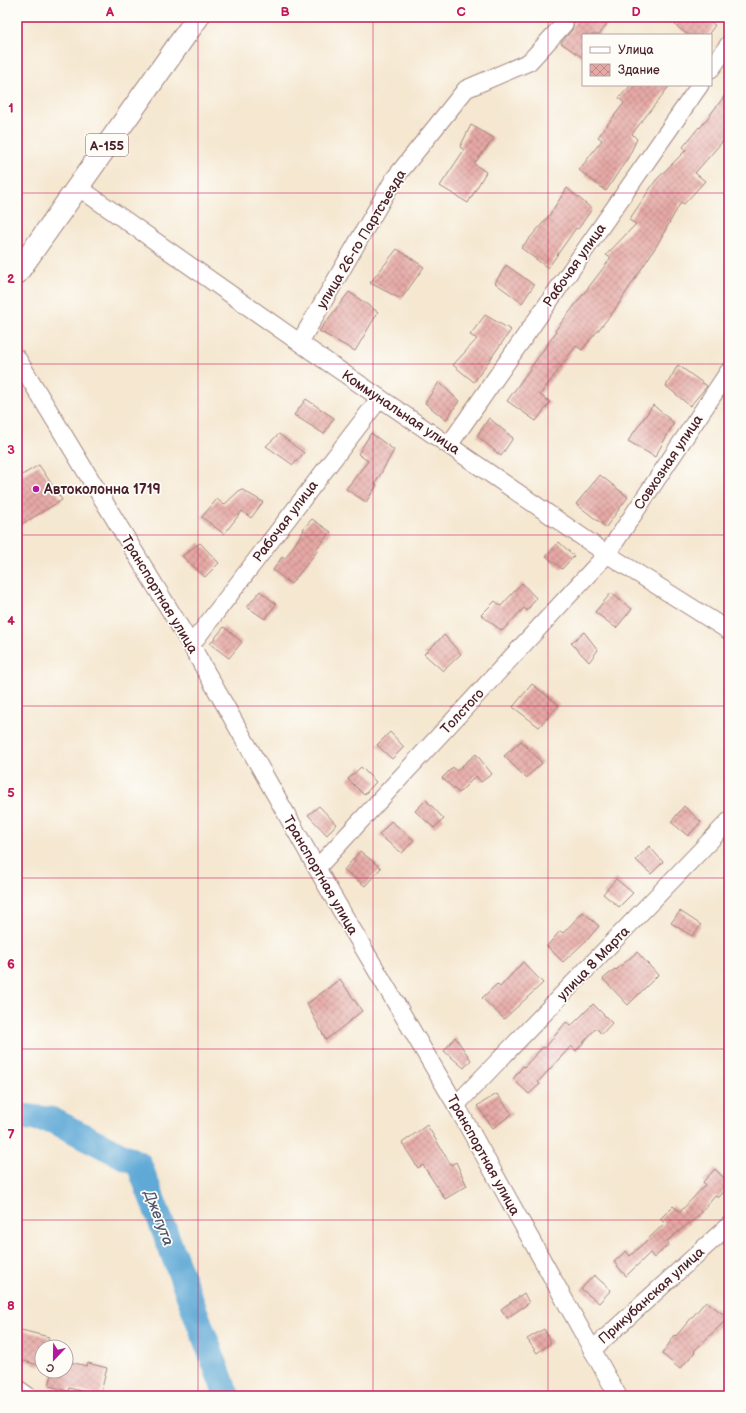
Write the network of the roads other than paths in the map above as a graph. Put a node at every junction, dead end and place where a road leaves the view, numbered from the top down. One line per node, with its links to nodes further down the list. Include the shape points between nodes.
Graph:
1 (198, 17): 6 (main road, А-155)
2 (560, 17): 8 (street, улица 26-го Партсъезда, via 564,24 529,62 466,89 394,179)
3 (729, 44): 4 (street)
4 (712, 68)
5 (699, 86): 12 (street, Рабочая улица)
6 (78, 187): 7 (main road, А-155); 8 (street, Коммунальная улица)
7 (17, 272)
8 (300, 342): 11 (street, Коммунальная улица)
9 (17, 358): 15 (street, Транспортная улица)
10 (729, 371): 13 (street, Совхозная улица)
11 (380, 398): 12 (street, Коммунальная улица); 15 (street, Рабочая улица)
12 (448, 445): 13 (street, Коммунальная улица)
13 (607, 554): 14 (street, Коммунальная улица); 17 (street, Толстого)
14 (729, 631)
15 (191, 645): 17 (street, Транспортная улица)
16 (729, 821): 18 (street, улица 8 Марта)
17 (317, 868): 18 (street, Транспортная улица)
18 (456, 1105): 20 (street, Транспортная улица)
19 (729, 1225): 20 (street, Прикубанская улица)
20 (592, 1350): 23 (street, Транспортная улица)
21 (17, 1388): 22 (street)
22 (28, 1396)
23 (618, 1396)

